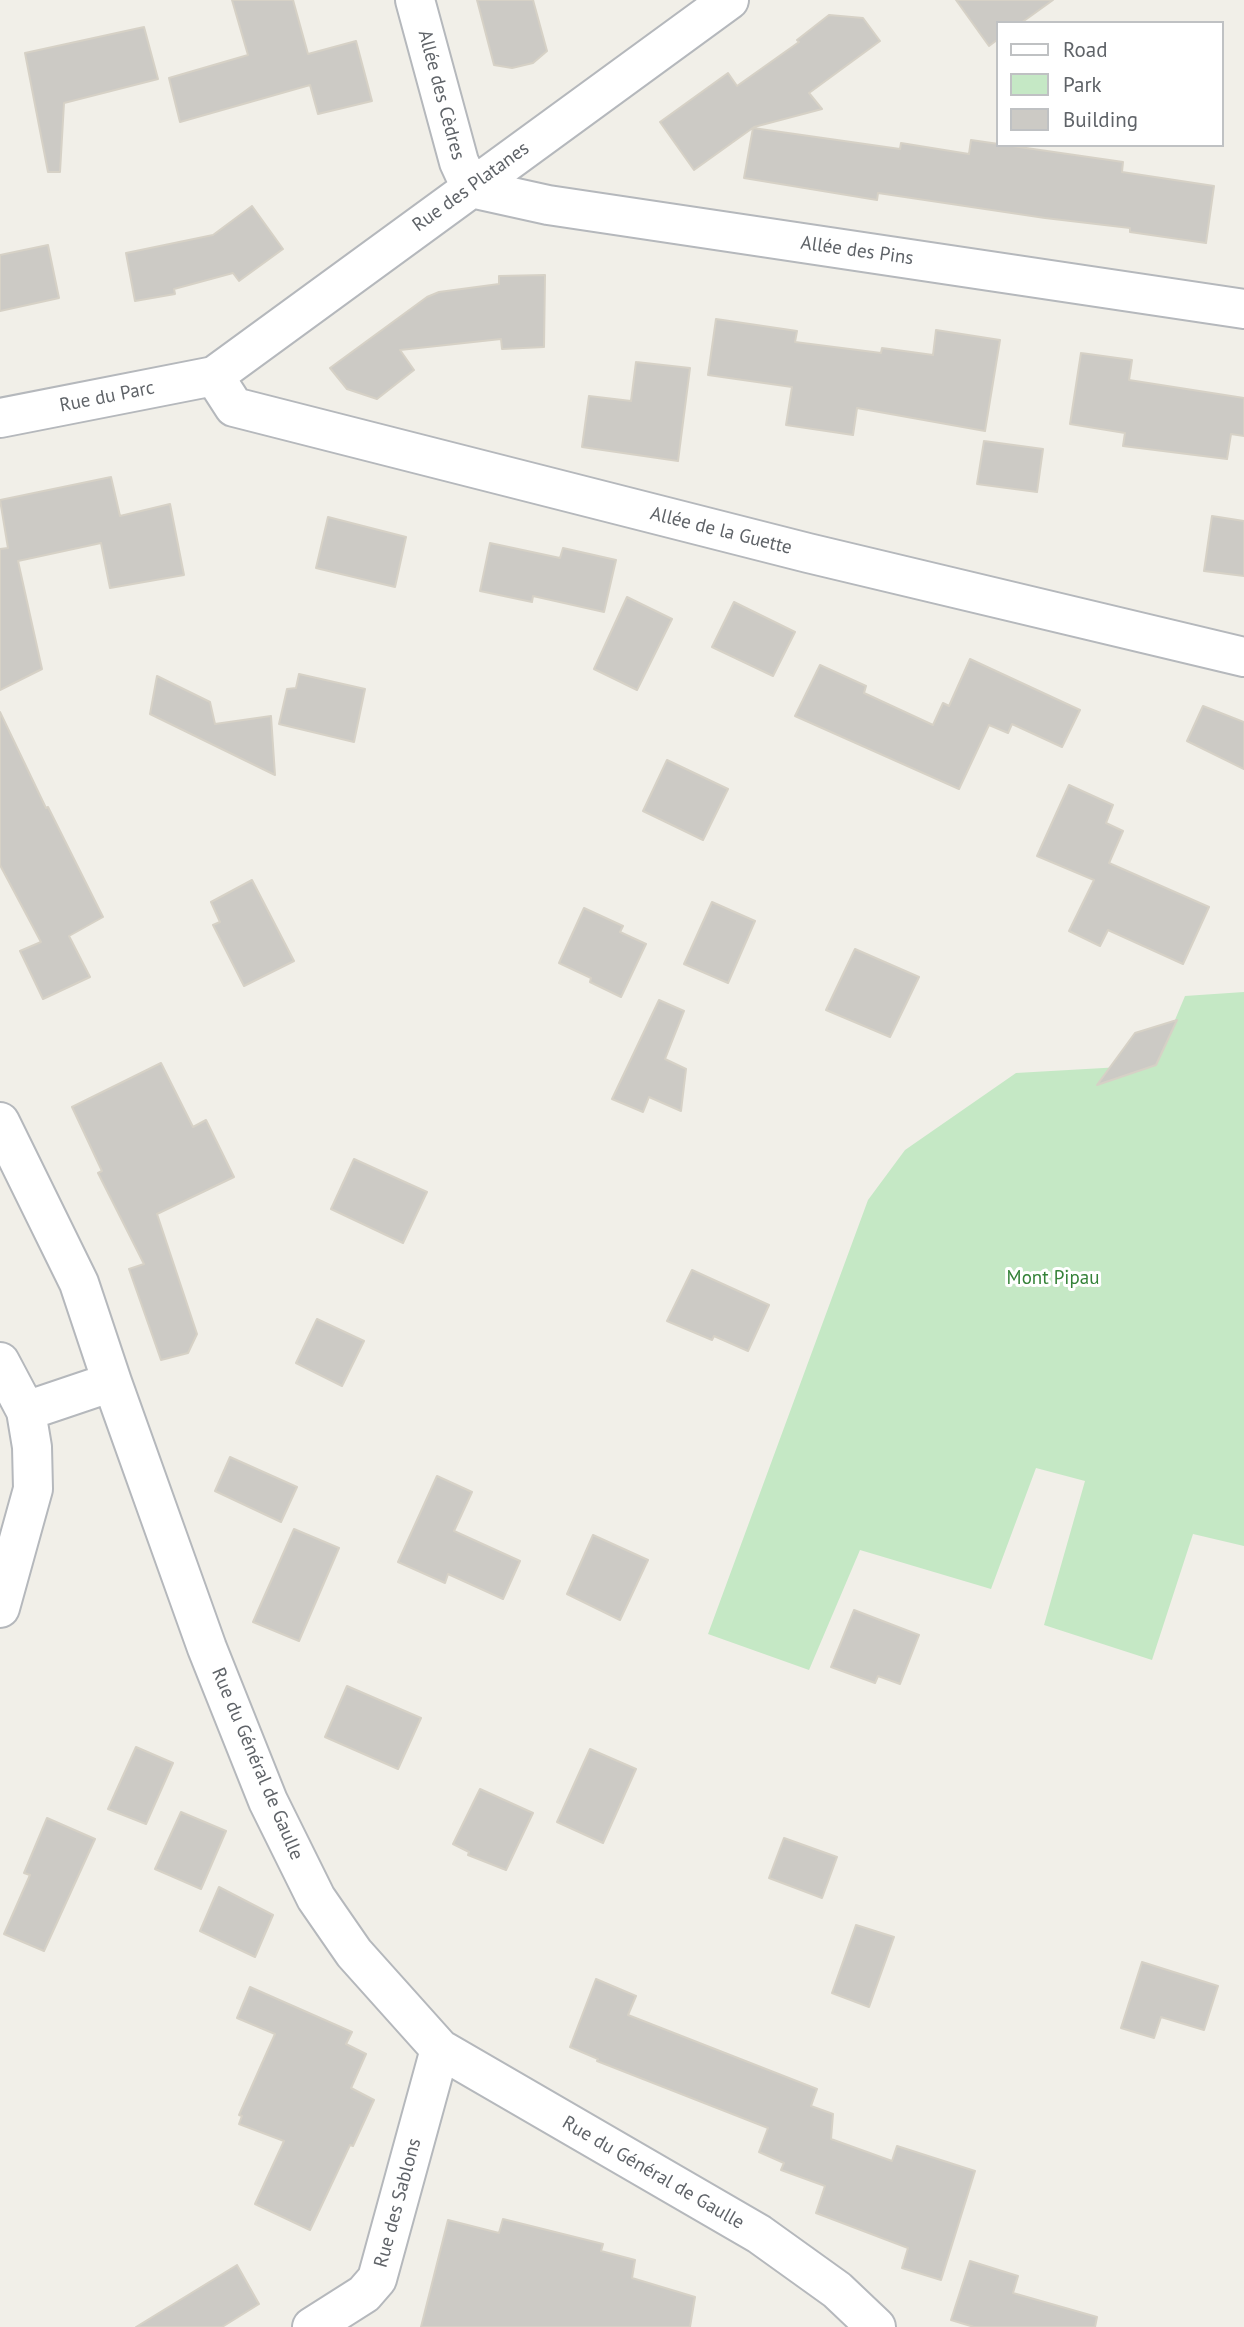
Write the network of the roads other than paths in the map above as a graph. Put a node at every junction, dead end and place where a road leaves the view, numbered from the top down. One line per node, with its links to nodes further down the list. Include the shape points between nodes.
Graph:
1 (415, 0): 3 (street, Allée des Cèdres, via 459,162)
2 (729, 0): 3 (street, Rue des Platanes)
3 (471, 188): 4 (street, Allée des Pins, via 548,205); 5 (street, Rue des Platanes)
4 (1244, 309)
5 (214, 376): 6 (street, Rue du Parc); 7 (street, Allée de la Guette, via 234,407 794,550)
6 (0, 418)
7 (1244, 657)
8 (0, 1122): 10 (street, Rue du Général de Gaulle, via 79,1283)
9 (0, 1362): 11 (street)
10 (111, 1382): 11 (street); 13 (street, Rue du Général de Gaulle, via 268,1801 316,1898 354,1953)
11 (26, 1411): 12 (street, via 33,1489)
12 (0, 1608)
13 (440, 2049): 14 (street, Rue des Sablons, via 377,2280 364,2294); 15 (street, Rue du Général de Gaulle, via 759,2234 837,2290)
14 (312, 2327)
15 (876, 2327)

